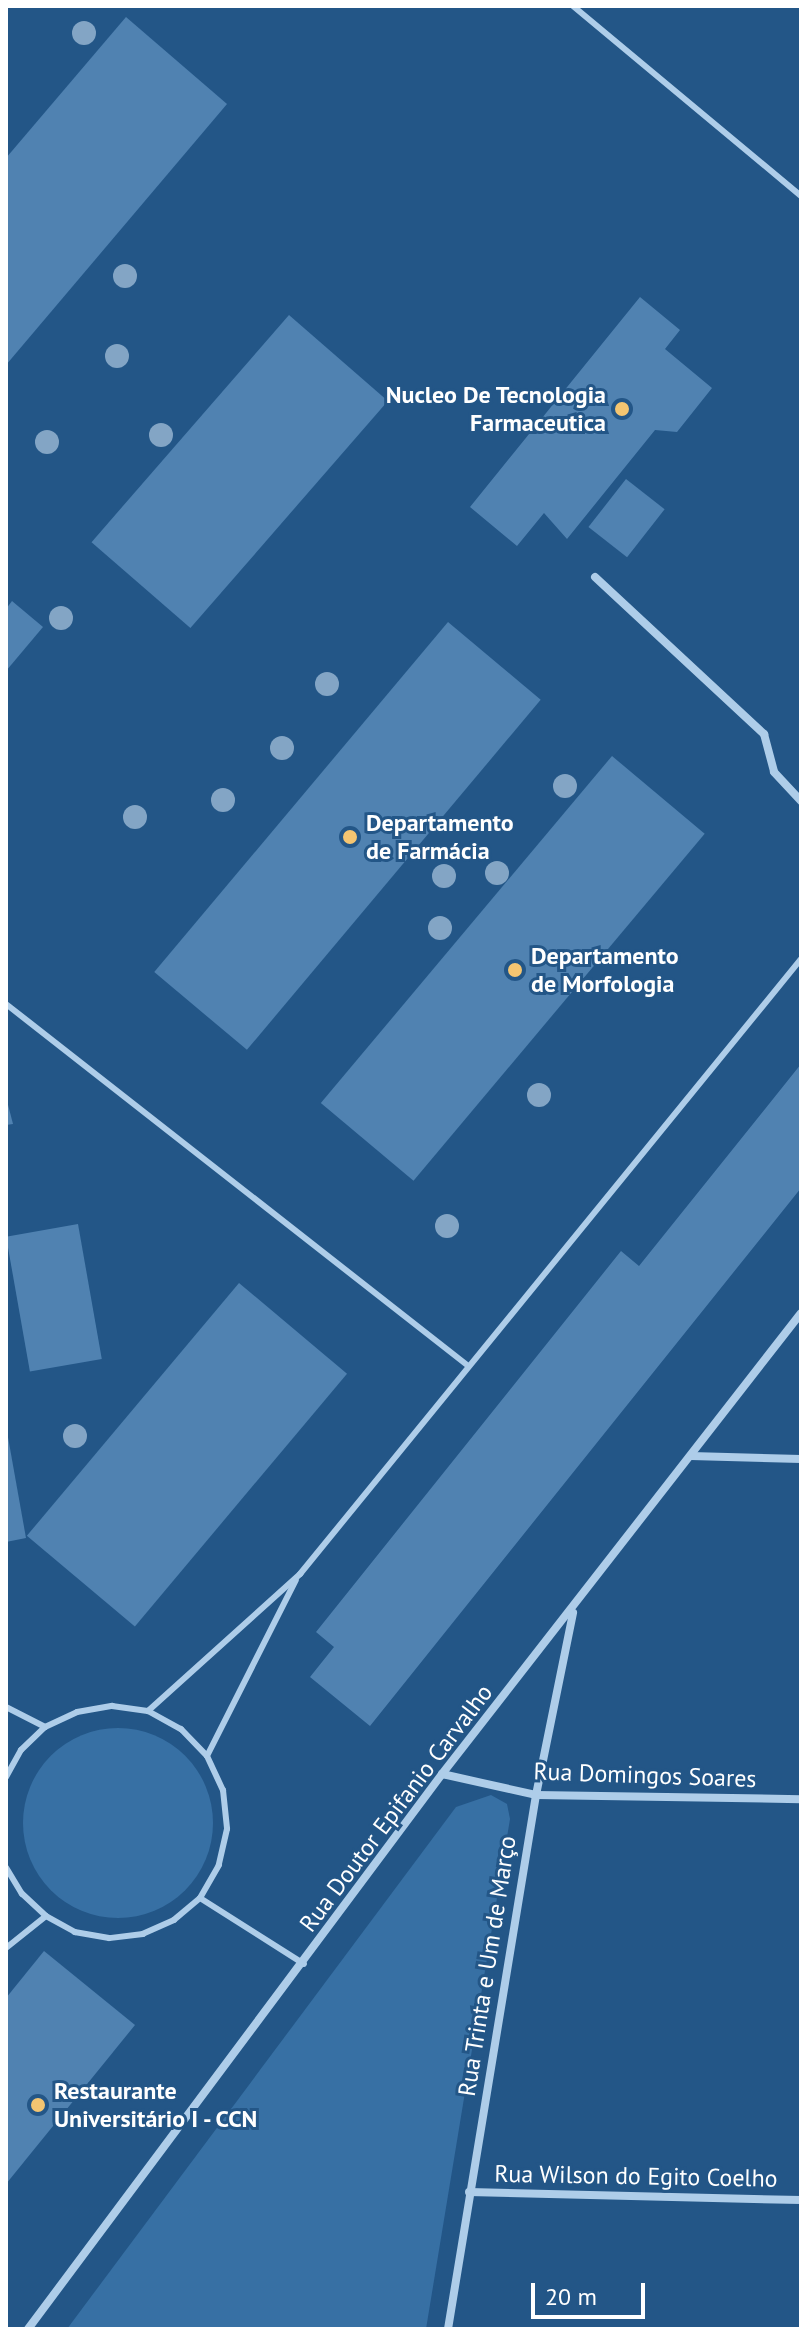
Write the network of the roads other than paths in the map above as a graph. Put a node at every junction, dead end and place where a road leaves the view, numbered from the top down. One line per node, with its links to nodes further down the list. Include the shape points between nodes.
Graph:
1 (573, 6): 2 (lane)
2 (801, 196)
3 (595, 577): 4 (street, via 764,734 774,772)
4 (801, 801)
5 (801, 959): 8 (lane)
6 (6, 1004): 8 (lane)
7 (801, 1313): 9 (street, Rua Doutor Epifanio Carvalho)
8 (467, 1365): 11 (lane)
9 (691, 1456): 10 (street); 12 (street, Rua Doutor Epifanio Carvalho)
10 (801, 1459)
11 (300, 1574): 14 (lane); 16 (lane)
12 (573, 1611): 17 (street, Rua Doutor Epifanio Carvalho); 19 (street, Rua Trinta e Um de Março)
13 (6, 1707): 15 (lane)
14 (148, 1711): 15 (lane, via 112,1706); 16 (lane, via 181,1729)
15 (45, 1727): 18 (lane, via 21,1750)
16 (207, 1756): 22 (lane, via 223,1790 227,1829 219,1865)
17 (442, 1774): 19 (street, Rua Domingos Soares); 25 (street, Rua Doutor Epifanio Carvalho)
18 (6, 1777)
19 (536, 1795): 20 (street, Rua Domingos Soares); 26 (street, Rua Trinta e Um de Março)
20 (801, 1799)
21 (6, 1867): 23 (lane, via 22,1894)
22 (200, 1898): 23 (lane, via 174,1920 143,1934 120,1937 75,1932); 25 (lane)
23 (46, 1916): 24 (lane)
24 (6, 1948)
25 (304, 1964): 28 (street, Rua Doutor Epifanio Carvalho)
26 (469, 2192): 27 (street, Rua Wilson do Egito Coelho); 29 (street, Rua Trinta e Um de Março)
27 (801, 2200)
28 (28, 2329)
29 (448, 2329)

